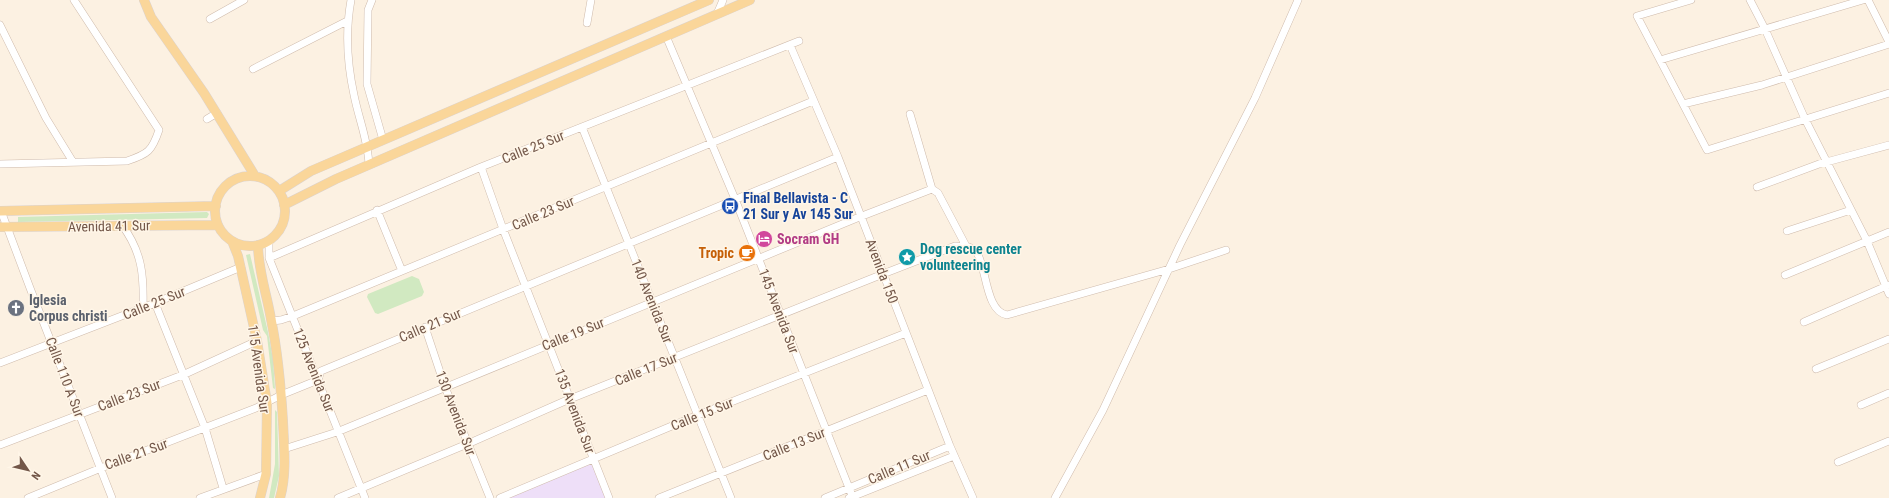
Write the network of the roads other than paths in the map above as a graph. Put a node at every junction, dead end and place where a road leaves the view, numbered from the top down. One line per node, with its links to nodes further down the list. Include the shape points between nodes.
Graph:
1 (74, 0): 44 (street, via 159,130 154,146 141,156 127,161)
2 (144, 0): 34 (main road, via 151,17)
3 (244, 0): 16 (street)
4 (350, 0): 17 (street)
5 (372, 0): 39 (street, via 368,10 367,84)
6 (591, 0): 18 (street)
7 (709, 0): 28 (main road)
8 (723, 0): 15 (street)
9 (750, 0): 15 (main road)
10 (1298, 0): 77 (street, via 1255,98)
11 (1691, 0): 25 (street, via 1637,16)
12 (1750, 0): 20 (street)
13 (1863, 0): 20 (street)
14 (1868, 0): 23 (street)
15 (717, 14): 21 (main road)
16 (210, 19)
17 (347, 21): 26 (street); 42 (street, via 347,55 354,96)
18 (587, 23)
19 (0, 25): 44 (street, via 46,118)
20 (1765, 29): 25 (street); 27 (street)
21 (666, 36): 29 (street, 145 Avenida Sur); 30 (main road)
22 (799, 40): 24 (street, Calle 25 Sur)
23 (1889, 43): 27 (street)
24 (790, 45): 29 (street, Calle 25 Sur); 32 (street, Avenida 150)
25 (1660, 60): 33 (street)
26 (253, 69)
27 (1786, 77): 33 (street); 37 (street)
28 (525, 79): 30 (main road); 39 (main road)
29 (688, 86): 38 (street, Calle 25 Sur); 40 (street, 145 Avenida Sur)
30 (538, 92): 47 (main road)
31 (1889, 93): 37 (street)
32 (813, 101): 40 (street, Calle 23 Sur); 43 (street, Avenida 150)
33 (1683, 104): 37 (street, via 1707,150)
34 (217, 113): 36 (street); 49 (main road)
35 (910, 114): 52 (street)
36 (207, 119)
37 (1805, 119): 45 (street)
38 (582, 127): 48 (street, Calle 25 Sur); 50 (street, 140 Avenida Sur)
39 (384, 140): 42 (main road)
40 (710, 144): 50 (street, Calle 23 Sur); 54 (street, 145 Avenida Sur)
41 (1889, 145): 45 (street)
42 (368, 147): 47 (street); 53 (main road, via 311,171)
43 (838, 157): 54 (street, Calle 21 Sur); 60 (street, Avenida 150)
44 (73, 162): 46 (street)
45 (1826, 162): 51 (street); 58 (street)
46 (0, 164)
47 (368, 165): 55 (main road)
48 (481, 167): 57 (street, Calle 25 Sur); 64 (street, 135 Avenida Sur)
49 (255, 176): 53 (main road, via 265,179); 56 (main road, via 231,182 222,191)
50 (607, 186): 64 (street, Calle 23 Sur); 70 (street, 140 Avenida Sur)
51 (1757, 187)
52 (932, 189): 60 (street); 72 (street, via 938,193)
53 (279, 191): 55 (main road)
54 (735, 199): 70 (street, Calle 21 Sur); 75 (street, 145 Avenida Sur)
55 (284, 205): 68 (main road, via 283,222)
56 (216, 206): 59 (main road, Avenida 41 Sur); 62 (main road)
57 (377, 210): 74 (street, Calle 25 Sur); 78 (street)
58 (1851, 210): 65 (street); 69 (street)
59 (1, 211): 63 (street, Calle 110 A Sur)
60 (860, 216): 75 (street, Calle 19 Sur); 79 (street, Avenida 150)
61 (122, 225): 62 (main road, Avenida 41 Sur); 63 (main road, Avenida 41 Sur); 85 (street, via 140,259 144,285)
62 (218, 225): 67 (main road)
63 (3, 227): 94 (street, Calle 110 A Sur)
64 (503, 229): 78 (street, Calle 23 Sur); 81 (street, 135 Avenida Sur)
65 (1787, 231)
66 (1889, 232): 69 (street)
67 (232, 241): 71 (main road, via 241,245); 76 (main road, 115 Avenida Sur)
68 (269, 241): 71 (main road); 74 (street, 125 Avenida Sur)
69 (1867, 241): 80 (street); 82 (street)
70 (629, 243): 81 (street, Calle 21 Sur); 83 (street, 140 Avenida Sur)
71 (258, 245): 88 (main road, 115 Avenida Sur, via 258,258)
72 (966, 246): 77 (street, via 973,248 978,254 993,305 999,313 1007,315); 79 (street, Calle 17 Sur, via 955,246)
73 (1226, 250): 77 (street)
74 (269, 258): 87 (street, 125 Avenida Sur)
75 (758, 259): 83 (street, Calle 19 Sur); 86 (street, 145 Avenida Sur)
76 (241, 267): 84 (street, Calle 25 Sur); 93 (main road, 115 Avenida Sur)
77 (1169, 269): 143 (street, via 1103,410)
78 (402, 271): 87 (street, Calle 23 Sur)
79 (884, 273): 86 (street, Calle 17 Sur); 91 (street, Avenida 150)
80 (1785, 275)
81 (525, 286): 90 (street, Calle 21 Sur); 95 (street, 135 Avenida Sur)
82 (1888, 289): 89 (street)
83 (653, 302): 95 (street, Calle 19 Sur); 96 (street, 140 Avenida Sur)
84 (155, 303): 85 (street, Calle 25 Sur); 99 (street)
85 (143, 308): 94 (street, Calle 25 Sur)
86 (780, 315): 96 (street, Calle 17 Sur); 100 (street, 145 Avenida Sur)
87 (293, 316): 88 (street, Calle 23 Sur); 101 (street, 125 Avenida Sur)
88 (272, 321): 105 (main road, 115 Avenida Sur)
89 (1804, 322)
90 (425, 327): 101 (street, Calle 21 Sur, via 321,371); 102 (street, 130 Avenida Sur)
91 (906, 332): 100 (street, Calle 15 Sur); 103 (street, Avenida 150)
92 (1889, 339): 98 (street)
93 (257, 341): 99 (street, Calle 23 Sur); 107 (main road, 115 Avenida Sur)
94 (51, 342): 97 (street, Calle 25 Sur); 109 (street, Calle 110 A Sur)
95 (549, 344): 102 (street, Calle 19 Sur); 106 (street, 135 Avenida Sur)
96 (675, 358): 106 (street, Calle 17 Sur); 110 (street, 140 Avenida Sur)
97 (0, 363)
98 (1816, 369)
99 (185, 374): 109 (street, Calle 23 Sur); 111 (street)
100 (803, 374): 110 (street, Calle 15 Sur); 112 (street, 145 Avenida Sur)
101 (318, 380): 105 (street, Calle 21 Sur); 113 (street, 125 Avenida Sur)
102 (445, 387): 113 (street, Calle 19 Sur); 115 (street, 130 Avenida Sur)
103 (928, 390): 112 (street, Calle 13 Sur); 117 (street, Avenida 150)
104 (1889, 393): 108 (street)
105 (281, 395): 107 (street, Calle 21 Sur); 118 (main road, 115 Avenida Sur)
106 (570, 400): 115 (street, Calle 17 Sur); 120 (street, 135 Avenida Sur)
107 (267, 403): 111 (street, Calle 21 Sur); 124 (main road, 115 Avenida Sur)
108 (1861, 405)
109 (79, 414): 116 (street, Calle 23 Sur); 122 (street, Calle 110 A Sur)
110 (698, 415): 120 (street, Calle 15 Sur); 123 (street, 140 Avenida Sur)
111 (205, 428): 122 (street, Calle 21 Sur); 125 (street)
112 (826, 430): 123 (street, Calle 13 Sur); 126 (street, 145 Avenida Sur)
113 (339, 431): 118 (street, Calle 19 Sur); 127 (street, 125 Avenida Sur)
114 (1889, 441): 121 (street)
115 (467, 444): 127 (street, Calle 17 Sur); 135 (street, 130 Avenida Sur)
116 (0, 445)
117 (950, 446): 119 (street, Avenida 150); 126 (street, Calle 11 Sur)
118 (284, 449): 132 (main road, 115 Avenida Sur)
119 (954, 456): 141 (street, Calle 11 Sur); 142 (street, Avenida 150)
120 (593, 458): 136 (street, Calle 15 Sur); 137 (street, 135 Avenida Sur)
121 (1838, 462)
122 (101, 468): 128 (street, Calle 21 Sur); 129 (street, Calle 110 A Sur)
123 (721, 473): 138 (street, Calle 13 Sur); 139 (street, 140 Avenida Sur)
124 (266, 474): 125 (street); 131 (main road, 115 Avenida Sur)
125 (223, 488): 130 (street)
126 (849, 488): 140 (street, Calle 11 Sur); 141 (street, 145 Avenida Sur)
127 (361, 489): 133 (street, Calle 17 Sur); 134 (street, 125 Avenida Sur)
128 (28, 498)
129 (112, 498)
130 (200, 498)
131 (260, 498)
132 (280, 498)
133 (338, 498)
134 (365, 498)
135 (490, 498)
136 (500, 498)
137 (609, 498)
138 (660, 498)
139 (731, 498)
140 (825, 498)
141 (852, 498)
142 (973, 498)
143 (1055, 498)

